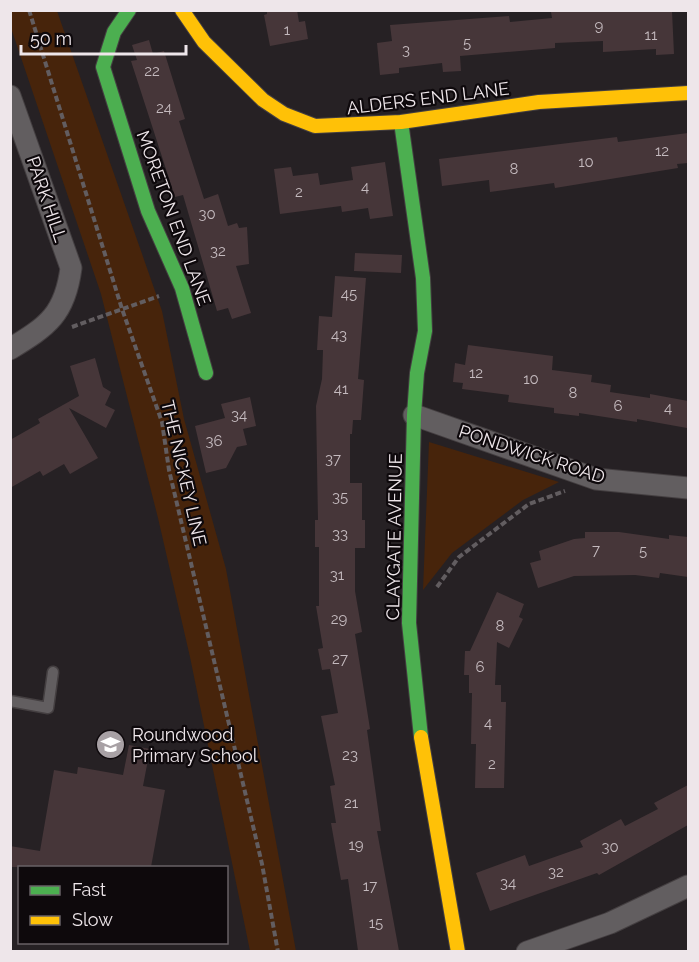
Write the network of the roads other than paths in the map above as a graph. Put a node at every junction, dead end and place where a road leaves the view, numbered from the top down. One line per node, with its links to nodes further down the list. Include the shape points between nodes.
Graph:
1 (129, 10): 7 (street, MORETON END LANE, via 114,32 103,68 148,211 182,288)
2 (182, 10): 5 (street, ALDERS END LANE, via 227,67 262,100 284,114 315,126)
3 (688, 93): 5 (street, ALDERS END LANE, via 539,102)
4 (10, 96): 6 (street, PARK HILL, via 71,268 54,318)
5 (401, 122): 8 (street, CLAYGATE AVENUE, via 423,278 425,332)
6 (10, 349)
7 (206, 373)
8 (414, 415): 9 (street, PONDWICK ROAD, via 596,479); 13 (street, CLAYGATE AVENUE, via 409,623 423,756)
9 (688, 488)
10 (53, 672): 11 (lane, via 48,708)
11 (10, 701)
12 (688, 886): 14 (street, via 610,923)
13 (458, 951)
14 (527, 951)

